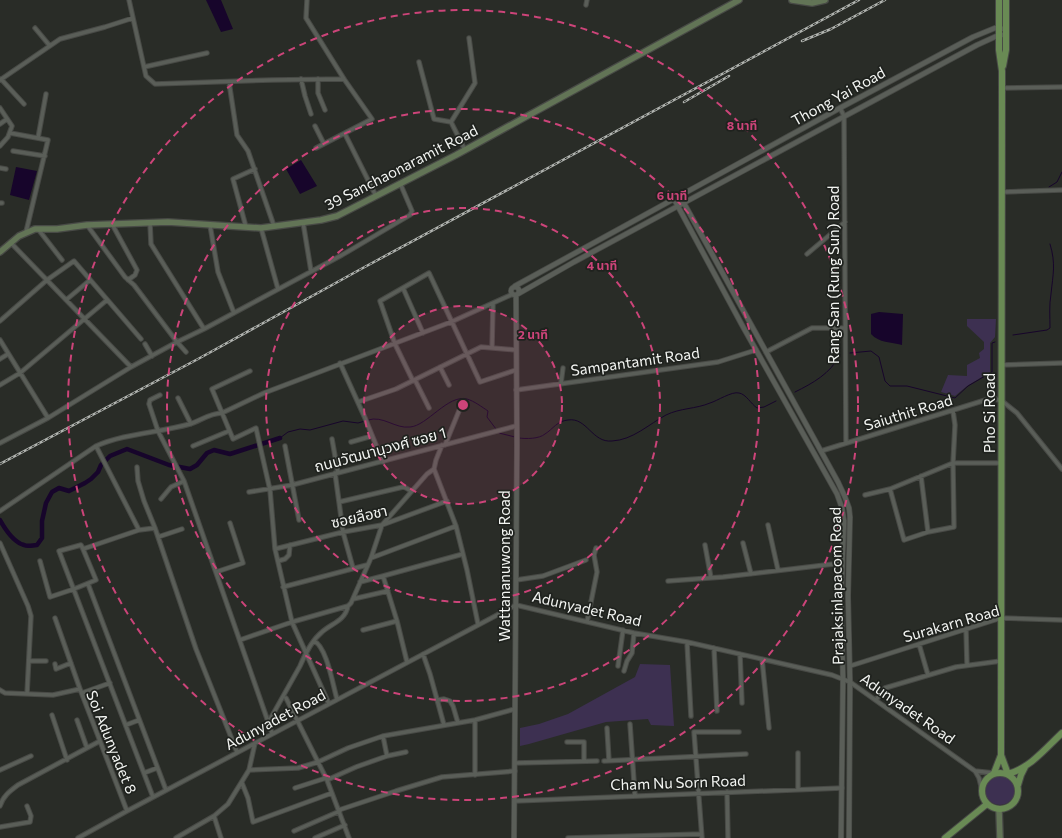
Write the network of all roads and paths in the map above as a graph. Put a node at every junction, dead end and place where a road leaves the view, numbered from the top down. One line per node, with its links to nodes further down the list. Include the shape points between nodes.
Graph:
1 (129, 0): 11 (street)
2 (307, 0): 26 (street, via 306,18)
3 (587, 0): 9 (street)
4 (739, 0): 47 (main road, 39 Sanchaonaramit Road)
5 (792, 0): 6 (main road, via 812,3)
6 (825, 0)
7 (999, 0): 13 (main road, Pho Si Road)
8 (1006, 0): 10 (main road, Pho Si Road)
9 (586, 5)
10 (1006, 11): 13 (main road, Pho Si Road); 18 (main road)
11 (133, 18): 17 (street, via 60,39); 21 (street)
12 (35, 28): 17 (street)
13 (1003, 32): 14 (street, Thong Yai Road, via 994,28); 16 (street, Thong Yai Road); 18 (main road, Pho Si Road); 22 (main road, Pho Si Road, via 1000,50)
14 (973, 37): 16 (street); 33 (street, Thong Yai Road)
15 (469, 38): 38 (street, via 475,83)
16 (977, 45): 36 (street, Thong Yai Road)
17 (50, 46): 23 (street)
18 (1006, 50): 22 (main road, Pho Si Road)
19 (207, 53): 21 (street)
20 (419, 62): 38 (street, via 434,119)
21 (144, 67): 27 (street, via 146,76 155,84)
22 (1002, 71): 29 (main road, Pho Si Road)
23 (1, 79): 31 (street)
24 (301, 79): 25 (street); 27 (street); 35 (street)
25 (318, 79): 26 (street); 34 (street, via 318,94)
26 (344, 79): 42 (street, via 372,119)
27 (229, 82): 52 (street, via 237,135 248,151)
28 (1062, 87): 29 (street)
29 (1002, 88): 55 (main road, Pho Si Road)
30 (46, 94): 43 (street)
31 (24, 104)
32 (0, 108): 37 (street)
33 (840, 108): 36 (street, Rang San (Rung Sun) Road); 57 (street, Thong Yai Road)
34 (325, 110)
35 (312, 114)
36 (844, 116): 59 (street, Thong Yai Road); 62 (street, Rang San (Rung Sun) Road)
37 (7, 118): 39 (street); 41 (street, via 12,126)
38 (451, 122): 47 (street)
39 (0, 124)
40 (315, 126): 44 (street)
41 (10, 133): 43 (street); 45 (street)
42 (345, 134): 44 (street); 56 (street)
43 (38, 138): 49 (street, via 48,140)
44 (324, 144): 46 (street)
45 (0, 146)
46 (316, 148)
47 (465, 150): 53 (main road, 39 Sanchaonaramit Road)
48 (13, 151): 49 (street)
49 (45, 156): 71 (street)
50 (0, 168): 51 (street)
51 (6, 169)
52 (255, 169): 67 (street); 68 (street, via 233,179)
53 (400, 184): 56 (main road, 39 Sanchaonaramit Road); 77 (street, via 412,212 410,215)
54 (1062, 190): 55 (street)
55 (1002, 192): 116 (main road, Pho Si Road)
56 (376, 196): 61 (main road, 39 Sanchaonaramit Road, via 337,216)
57 (680, 196): 58 (street, Thong Yai Road); 59 (street, Prajaksinlapacom Road)
58 (674, 199): 60 (street, Prajaksinlapacom Road); 79 (street, Thong Yai Road)
59 (684, 203): 60 (street, Thong Yai Road); 76 (street, Prajaksinlapacom Road)
60 (678, 206): 78 (street, Prajaksinlapacom Road); 83 (street, Thong Yai Road)
61 (303, 222): 67 (main road, 39 Sanchaonaramit Road); 77 (street)
62 (845, 222): 74 (street); 96 (street, Rang San (Rung Sun) Road)
63 (150, 223): 64 (main road, 39 Sanchaonaramit Road); 66 (main road, 39 Sanchaonaramit Road); 97 (street, via 151,244)
64 (112, 224): 65 (main road, 39 Sanchaonaramit Road); 82 (street, via 138,270)
65 (87, 225): 70 (main road, 39 Sanchaonaramit Road); 82 (street)
66 (210, 225): 68 (main road, 39 Sanchaonaramit Road); 92 (street, via 218,272)
67 (274, 226): 69 (main road, 39 Sanchaonaramit Road)
68 (246, 227): 69 (main road, 39 Sanchaonaramit Road)
69 (261, 228): 87 (street)
70 (38, 229): 71 (main road, 39 Sanchaonaramit Road); 75 (street)
71 (26, 232): 72 (main road, 39 Sanchaonaramit Road)
72 (11, 242): 73 (main road, 39 Sanchaonaramit Road); 80 (street)
73 (0, 252)
74 (807, 254)
75 (62, 260)
76 (721, 270): 78 (street); 84 (street, Prajaksinlapacom Road)
77 (311, 271): 87 (street)
78 (714, 274): 85 (street, Prajaksinlapacom Road)
79 (534, 275): 83 (street); 88 (street, Thong Yai Road, via 515,286 519,288)
80 (47, 280): 81 (street, via 74,261); 89 (street); 94 (street)
81 (90, 280): 89 (street); 90 (street)
82 (128, 280): 101 (street)
83 (538, 282): 88 (street, Thong Yai Road)
84 (728, 282): 85 (street); 104 (street, Prajaksinlapacom Road)
85 (721, 286): 107 (street, Prajaksinlapacom Road)
86 (403, 288): 95 (street, via 429,273); 98 (street); 103 (street, via 380,301)
87 (278, 289): 92 (street)
88 (516, 294): 91 (street); 106 (street, Wattananuwong Road)
89 (66, 300): 93 (street)
90 (107, 300): 93 (street); 99 (street)
91 (493, 304): 95 (street); 105 (street)
92 (234, 313): 97 (street)
93 (85, 319): 117 (street); 122 (street)
94 (0, 321)
95 (451, 322): 98 (street); 111 (street)
96 (845, 328): 109 (street, via 812,328); 147 (street, Rang San (Rung Sun) Road)
97 (204, 329): 101 (street)
98 (422, 333): 103 (street)
99 (141, 339)
100 (0, 340): 110 (street)
101 (178, 343): 108 (street); 112 (street)
102 (145, 344): 112 (street)
103 (395, 344): 114 (street); 123 (street)
104 (763, 346): 107 (street); 109 (street, Prajaksinlapacom Road)
105 (492, 348): 106 (street); 111 (street, via 481,347)
106 (516, 350): 120 (street, Wattananuwong Road)
107 (756, 350): 124 (street, Sampantamit Road, via 718,362); 134 (street, Prajaksinlapacom Road)
108 (186, 352)
109 (766, 352): 132 (street, Prajaksinlapacom Road)
110 (8, 354): 113 (street); 122 (street)
111 (466, 354): 118 (street); 120 (street, via 480,382)
112 (152, 356): 117 (street)
113 (0, 359)
114 (340, 363): 131 (street); 137 (street, via 264,393)
115 (1062, 363): 116 (street)
116 (1002, 365): 130 (main road, Pho Si Road)
117 (131, 367): 138 (street)
118 (440, 367): 123 (street); 126 (street)
119 (563, 368): 124 (street)
120 (516, 370): 127 (street, Wattananuwong Road)
121 (250, 371): 137 (street, via 212,389)
122 (20, 373): 125 (street); 138 (street)
123 (414, 380): 131 (street); 135 (street)
124 (561, 383): 127 (street, Sampantamit Road)
125 (0, 385)
126 (449, 385)
127 (516, 390): 140 (street, Wattananuwong Road)
128 (160, 396): 141 (street, via 150,400 149,404)
129 (178, 398): 139 (street)
130 (1002, 401): 136 (street, Saiuthit Road, via 992,398); 155 (main road, Pho Si Road); 159 (street, via 1017,413)
131 (358, 402): 143 (street)
132 (794, 402): 134 (street); 152 (street, Prajaksinlapacom Road)
133 (461, 406): 148 (street)
134 (788, 406): 153 (street, Prajaksinlapacom Road)
135 (428, 408)
136 (953, 411): 147 (street, Saiuthit Road); 156 (street)
137 (222, 413): 139 (street, via 216,413); 142 (street)
138 (48, 418): 146 (street)
139 (191, 424): 141 (street)
140 (516, 426): 148 (street, ถนนวัฒนานุวงศ์ ซอย 1); 205 (street, Wattananuwong Road)
141 (158, 431): 149 (street, via 112,440); 162 (street)
142 (230, 431): 150 (street); 165 (street, via 233,439 256,428)
143 (372, 436): 145 (street); 154 (street)
144 (332, 439): 160 (street)
145 (351, 442)
146 (0, 443)
147 (846, 443): 152 (street, Saiuthit Road)
148 (443, 445): 154 (street, ถนนวัฒนานุวงศ์ ซอย 1); 158 (street)
149 (96, 446): 172 (street); 180 (street)
150 (192, 446)
151 (285, 446): 163 (street)
152 (821, 451): 153 (street); 197 (street, Prajaksinlapacom Road, via 849,508)
153 (815, 453): 196 (street, Prajaksinlapacom Road, via 842,508)
154 (383, 462): 160 (street, ถนนวัฒนานุวงศ์ ซอย 1)
155 (1002, 462): 156 (street); 216 (main road, Pho Si Road)
156 (953, 463): 161 (street); 182 (street, via 954,527)
157 (137, 467): 178 (street, via 138,481)
158 (434, 469): 166 (street); 170 (street)
159 (1062, 469)
160 (337, 473): 163 (street, ถนนวัฒนานุวงศ์ ซอย 1); 171 (street)
161 (921, 476): 164 (street); 182 (street)
162 (184, 481): 169 (street, via 171,487); 201 (street)
163 (292, 485): 165 (street, ถนนวัฒนานุวงศ์ ซอย 1); 173 (street)
164 (890, 488): 168 (street); 182 (street, via 904,540)
165 (270, 490): 167 (street, ถนนวัฒนานุวงศ์ ซอย 1); 190 (street)
166 (412, 491): 171 (street, via 403,487); 175 (street)
167 (249, 492)
168 (865, 495)
169 (161, 499)
170 (447, 501): 175 (street, ซอยลือชา); 177 (street)
171 (339, 502): 181 (street)
172 (0, 511)
173 (298, 520)
174 (230, 524): 201 (street, via 243,563)
175 (382, 525): 181 (street, ซอยลือชา); 192 (street)
176 (768, 525): 200 (street)
177 (456, 526): 191 (street); 192 (street)
178 (155, 528): 180 (street); 183 (street)
179 (182, 529): 183 (street)
180 (139, 530): 189 (street)
181 (343, 532): 186 (street, ซอยลือชา); 199 (street)
182 (928, 532)
183 (158, 537): 282 (street, via 196,649)
184 (0, 543): 235 (street, via 31,616)
185 (743, 543): 202 (street)
186 (290, 545): 190 (street, ซอยลือชา); 195 (street, via 290,555)
187 (705, 545): 204 (street)
188 (596, 548): 220 (street, via 594,555 597,572)
189 (83, 549): 208 (street, via 96,580); 210 (street, via 80,545 59,551)
190 (275, 549): 195 (street)
191 (463, 554): 203 (street); 221 (street)
192 (371, 558): 198 (street)
193 (586, 560): 205 (street, via 543,576)
194 (40, 561): 210 (street, via 50,597)
195 (278, 561): 209 (street)
196 (842, 563): 197 (street); 200 (street); 244 (street, Prajaksinlapacom Road)
197 (849, 563): 243 (street, Prajaksinlapacom Road)
198 (367, 565): 199 (street); 207 (street)
199 (352, 568): 209 (street)
200 (778, 570): 202 (street)
201 (216, 572): 226 (street)
202 (751, 574): 204 (street)
203 (383, 576): 207 (street); 211 (street)
204 (711, 578): 206 (street)
205 (516, 580): 213 (street, Wattananuwong Road)
206 (668, 581)
207 (360, 582): 212 (street)
208 (88, 584): 210 (street); 264 (street)
209 (283, 587): 219 (street)
210 (74, 589): 249 (street)
211 (388, 591): 212 (street); 218 (street)
212 (352, 599): 214 (street)
213 (516, 605): 220 (street, Adunyadet Road); 221 (street, Adunyadet Road); 259 (street, Wattananuwong Road)
214 (348, 606): 219 (street); 227 (street, via 346,614 321,632)
215 (55, 618): 239 (street)
216 (1001, 618): 217 (street, Surakarn Road); 222 (street, Surakarn Road); 237 (main road, Pho Si Road)
217 (1062, 620)
218 (397, 621): 223 (street); 238 (street)
219 (292, 622): 226 (street); 231 (street)
220 (587, 622): 224 (street, Adunyadet Road)
221 (478, 624): 232 (street, Adunyadet Road)
222 (966, 629): 229 (street, Surakarn Road); 241 (street)
223 (363, 630)
224 (623, 630): 225 (street, Adunyadet Road); 242 (street)
225 (634, 633): 228 (street, Adunyadet Road); 245 (street, via 632,653)
226 (240, 640): 267 (street)
227 (314, 641): 231 (street); 254 (street, via 320,645 326,657)
228 (687, 642): 230 (street, Adunyadet Road); 262 (street)
229 (919, 644): 243 (street, Surakarn Road); 246 (street)
230 (714, 648): 233 (street, Adunyadet Road); 260 (street)
231 (306, 654): 258 (street); 267 (street)
232 (423, 654): 238 (street, Adunyadet Road); 255 (street)
233 (740, 654): 234 (street, Adunyadet Road); 257 (street)
234 (762, 659): 247 (street, Adunyadet Road); 273 (street)
235 (29, 661): 236 (street); 252 (street)
236 (46, 661)
237 (1001, 661): 241 (street); 286 (main road, Pho Si Road)
238 (407, 662): 254 (street, Adunyadet Road)
239 (71, 663): 240 (street, via 56,669); 250 (street)
240 (56, 664)
241 (967, 664): 246 (street)
242 (618, 666)
243 (850, 666): 244 (street); 248 (street, Prajaksinlapacom Road)
244 (843, 667): 247 (street, Prajaksinlapacom Road)
245 (624, 671)
246 (928, 675): 256 (street, via 885,688)
247 (843, 679): 248 (street, Adunyadet Road); 311 (street, Prajaksinlapacom Road)
248 (850, 682): 256 (street, Adunyadet Road); 308 (street, Prajaksinlapacom Road)
249 (110, 683): 250 (street); 270 (street)
250 (81, 691): 252 (street, Soi Adunyadet 8, via 52,695); 278 (street, Soi Adunyadet 8)
251 (1, 692): 252 (street, Soi Adunyadet 8)
252 (27, 694)
253 (286, 698): 265 (street)
254 (337, 699): 258 (street, Adunyadet Road)
255 (438, 700): 268 (street, via 450,701); 271 (street)
256 (876, 700): 300 (street, Adunyadet Road)
257 (742, 703)
258 (328, 704): 265 (street, Adunyadet Road)
259 (515, 709): 266 (street); 295 (street, Wattananuwong Road)
260 (717, 711)
261 (52, 715): 291 (street)
262 (691, 716)
263 (77, 720): 281 (street)
264 (139, 720): 270 (street); 297 (street)
265 (298, 720): 275 (street, Adunyadet Road); 294 (street)
266 (475, 720): 268 (street); 305 (street)
267 (268, 723): 275 (street)
268 (458, 723): 271 (street)
269 (630, 724): 290 (street)
270 (126, 725): 302 (street)
271 (444, 725): 277 (street)
272 (607, 728): 290 (street, via 606,761)
273 (769, 728)
274 (739, 732): 289 (street, via 694,732)
275 (272, 733): 280 (street, Adunyadet Road)
276 (1062, 733): 296 (main road)
277 (383, 736): 288 (street); 294 (street)
278 (100, 741): 281 (street); 325 (street, Soi Adunyadet 8)
279 (567, 742): 292 (street, via 584,742)
280 (254, 743): 282 (street, Adunyadet Road); 299 (street)
281 (87, 748): 291 (street)
282 (237, 752): 313 (street, Adunyadet Road)
283 (406, 752): 288 (street)
284 (798, 753): 312 (street)
285 (746, 754): 289 (street)
286 (1001, 755): 303 (main road, Pho Si Road); 304 (main road, Pho Si Road)
287 (31, 756): 298 (street)
288 (387, 756): 306 (street)
289 (696, 756): 290 (street); 317 (street)
290 (632, 759): 318 (street)
291 (67, 760): 322 (street, via 18,785 8,792)
292 (584, 761): 293 (street); 295 (street)
293 (597, 761)
294 (318, 762): 299 (street, via 298,768); 306 (street)
295 (515, 763): 301 (street, Wattananuwong Road)
296 (1025, 767): 304 (main road); 309 (main road)
297 (158, 768): 302 (street); 313 (street)
298 (0, 770)
299 (249, 770): 307 (street)
300 (975, 770): 303 (street, Adunyadet Road); 314 (street)
301 (515, 771): 305 (street); 320 (street, Wattananuwong Road)
302 (144, 773): 319 (street)
303 (994, 774): 304 (main road); 314 (main road, via 986,779)
304 (1008, 774): 309 (main road)
305 (475, 775): 326 (street, via 442,777)
306 (327, 779): 310 (street); 316 (street)
307 (242, 783): 316 (street, via 253,822); 327 (street, via 228,804)
308 (849, 785): 311 (street); 341 (street, Prajaksinlapacom Road)
309 (1018, 785): 324 (main road, via 1018,796 1014,803)
310 (295, 788)
311 (842, 788): 312 (street, Cham Nu Sorn Road); 340 (street, Prajaksinlapacom Road)
312 (798, 789): 315 (street, Cham Nu Sorn Road)
313 (166, 790): 319 (street, Adunyadet Road)
314 (982, 790): 321 (main road)
315 (727, 792): 317 (street, Cham Nu Sorn Road); 339 (street)
316 (332, 793): 326 (street)
317 (699, 793): 318 (street, Cham Nu Sorn Road); 331 (street)
318 (635, 796): 320 (street, Cham Nu Sorn Road)
319 (153, 797): 325 (street, Adunyadet Road)
320 (515, 801): 337 (street, Wattananuwong Road)
321 (987, 804): 324 (main road); 342 (main road)
322 (0, 806)
323 (28, 806): 329 (street, via 30,822)
324 (1000, 809): 343 (main road)
325 (127, 810): 332 (street, Adunyadet Road)
326 (340, 810): 328 (street); 330 (street)
327 (214, 816): 333 (street); 334 (street)
328 (345, 825): 335 (street); 336 (street)
329 (0, 827)
330 (294, 831)
331 (702, 836): 338 (street)
332 (78, 838)
333 (176, 838)
334 (221, 838)
335 (315, 838)
336 (349, 838)
337 (514, 838)
338 (568, 838)
339 (728, 838)
340 (841, 838)
341 (849, 838)
342 (945, 838)
343 (1000, 838)

